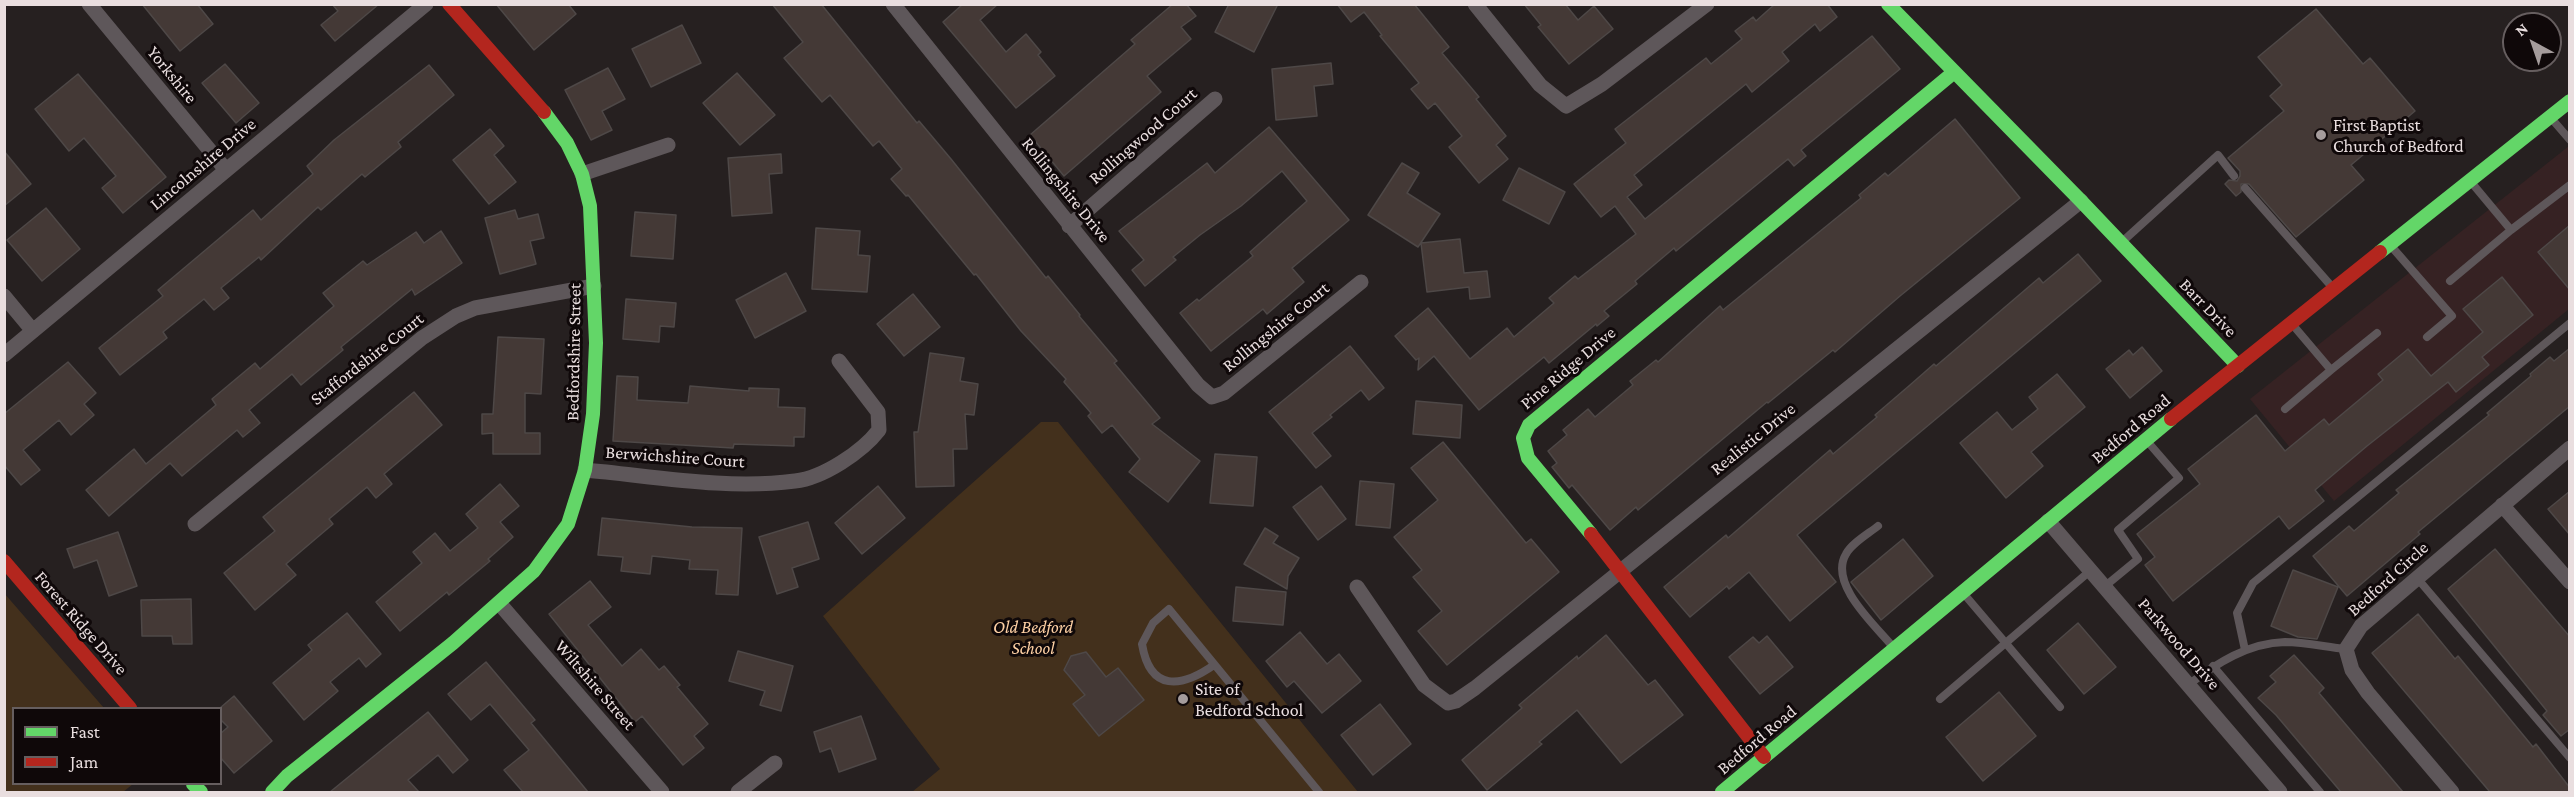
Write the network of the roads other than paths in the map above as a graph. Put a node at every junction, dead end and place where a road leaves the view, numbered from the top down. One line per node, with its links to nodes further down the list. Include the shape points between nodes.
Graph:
1 (89, 4): 14 (street, Yorkshire)
2 (426, 4): 14 (street, Lincolnshire Drive)
3 (449, 4): 15 (street, Bedfordshire Street, via 537,103 567,143)
4 (1475, 4): 5 (street, via 1540,85 1566,106 1602,84)
5 (1707, 4)
6 (1888, 4): 8 (street, Barr Drive)
7 (898, 6): 21 (street, Rollingshire Drive)
8 (1953, 73): 20 (street, Barr Drive); 49 (street, Pine Ridge Drive, via 1526,427 1522,440 1528,458)
9 (1215, 99): 21 (street, Rollingwood Court)
10 (2570, 101): 11 (street, Bedford Road)
11 (2550, 117): 12 (lane); 17 (street, Bedford Road)
12 (2570, 140)
13 (668, 145): 15 (street)
14 (226, 170): 32 (street, Lincolnshire Drive)
15 (582, 174): 27 (street, Bedfordshire Street, via 590,206)
16 (2234, 176): 23 (lane, via 2218,156)
17 (2470, 181): 22 (lane); 24 (street, Bedford Road)
18 (2570, 185): 22 (lane)
19 (2245, 188): 28 (lane)
20 (2081, 201): 23 (street, Barr Drive); 49 (street, Realistic Drive)
21 (1070, 226): 39 (street, Rollingshire Drive, via 1198,385)
22 (2511, 230): 25 (lane)
23 (2121, 243): 37 (street, Barr Drive)
24 (2390, 245): 28 (street, Bedford Road); 34 (lane, via 2452,316)
25 (2450, 281)
26 (1362, 282): 39 (street, Rollingshire Court, via 1224,393)
27 (594, 286): 43 (street, Bedfordshire Street, via 593,414); 46 (street, Staffordshire Court, via 475,308 456,316 422,338)
28 (2334, 289): 30 (street, Bedford Road)
29 (4, 296): 32 (street)
30 (2291, 323): 37 (street, Bedford Road); 38 (lane)
31 (2570, 323): 60 (lane, via 2253,584 2237,613)
32 (33, 331): 35 (street, Lincolnshire Drive)
33 (2377, 333): 38 (lane)
34 (2427, 337)
35 (4, 355)
36 (839, 361): 43 (street, Berwichshire Court, via 878,412 879,430 869,444 840,464 797,481 729,484)
37 (2238, 366): 41 (street, Bedford Road)
38 (2331, 370): 40 (lane)
39 (1212, 397)
40 (2285, 409)
41 (2145, 440): 45 (street, Bedford Road); 54 (lane, via 2179,478 2118,530 2138,559)
42 (2570, 448): 44 (street, Bedford Circle)
43 (585, 470): 56 (street, Bedfordshire Street, via 568,524 534,571)
44 (2502, 505): 51 (street, Bedford Circle); 52 (street)
45 (2048, 521): 50 (street, Parkwood Drive); 55 (street, Bedford Road)
46 (195, 524)
47 (1878, 526): 58 (lane, via 1847,552 1841,564 1849,594)
48 (4, 561): 65 (street, Forest Ridge Drive)
49 (1621, 571): 53 (street, Realistic Drive, via 1475,688 1448,704 1424,685); 67 (street, Pine Ridge Drive)
50 (2090, 571): 54 (street, Parkwood Drive); 57 (lane)
51 (2417, 578): 59 (street, Bedford Circle, via 2361,626); 68 (lane)
52 (2570, 582)
53 (1357, 587)
54 (2104, 587): 63 (street, Parkwood Drive)
55 (1963, 593): 57 (lane); 58 (street, Bedford Road)
56 (499, 603): 70 (street, Bedfordshire Street); 71 (street, Wiltshire Street)
57 (2006, 644): 64 (lane); 66 (lane)
58 (1895, 649): 67 (street, Bedford Road)
59 (2346, 649): 60 (lane, via 2284,642); 77 (street, via 2352,670 2368,693)
60 (2245, 650): 62 (lane)
61 (1214, 666): 61 (lane, via 1169,609 1153,623 1142,644 1153,672 1172,683 1184,682); 73 (lane)
62 (2213, 666): 63 (lane); 76 (lane)
63 (2188, 685): 75 (street, Parkwood Drive)
64 (1940, 699)
65 (129, 707)
66 (2060, 707)
67 (1764, 757): 74 (street, Bedford Road)
68 (2570, 758)
69 (775, 763): 72 (street)
70 (272, 792)
71 (662, 792)
72 (738, 792)
73 (1318, 792)
74 (1722, 792)
75 (2280, 792)
76 (2319, 792)
77 (2452, 792)

